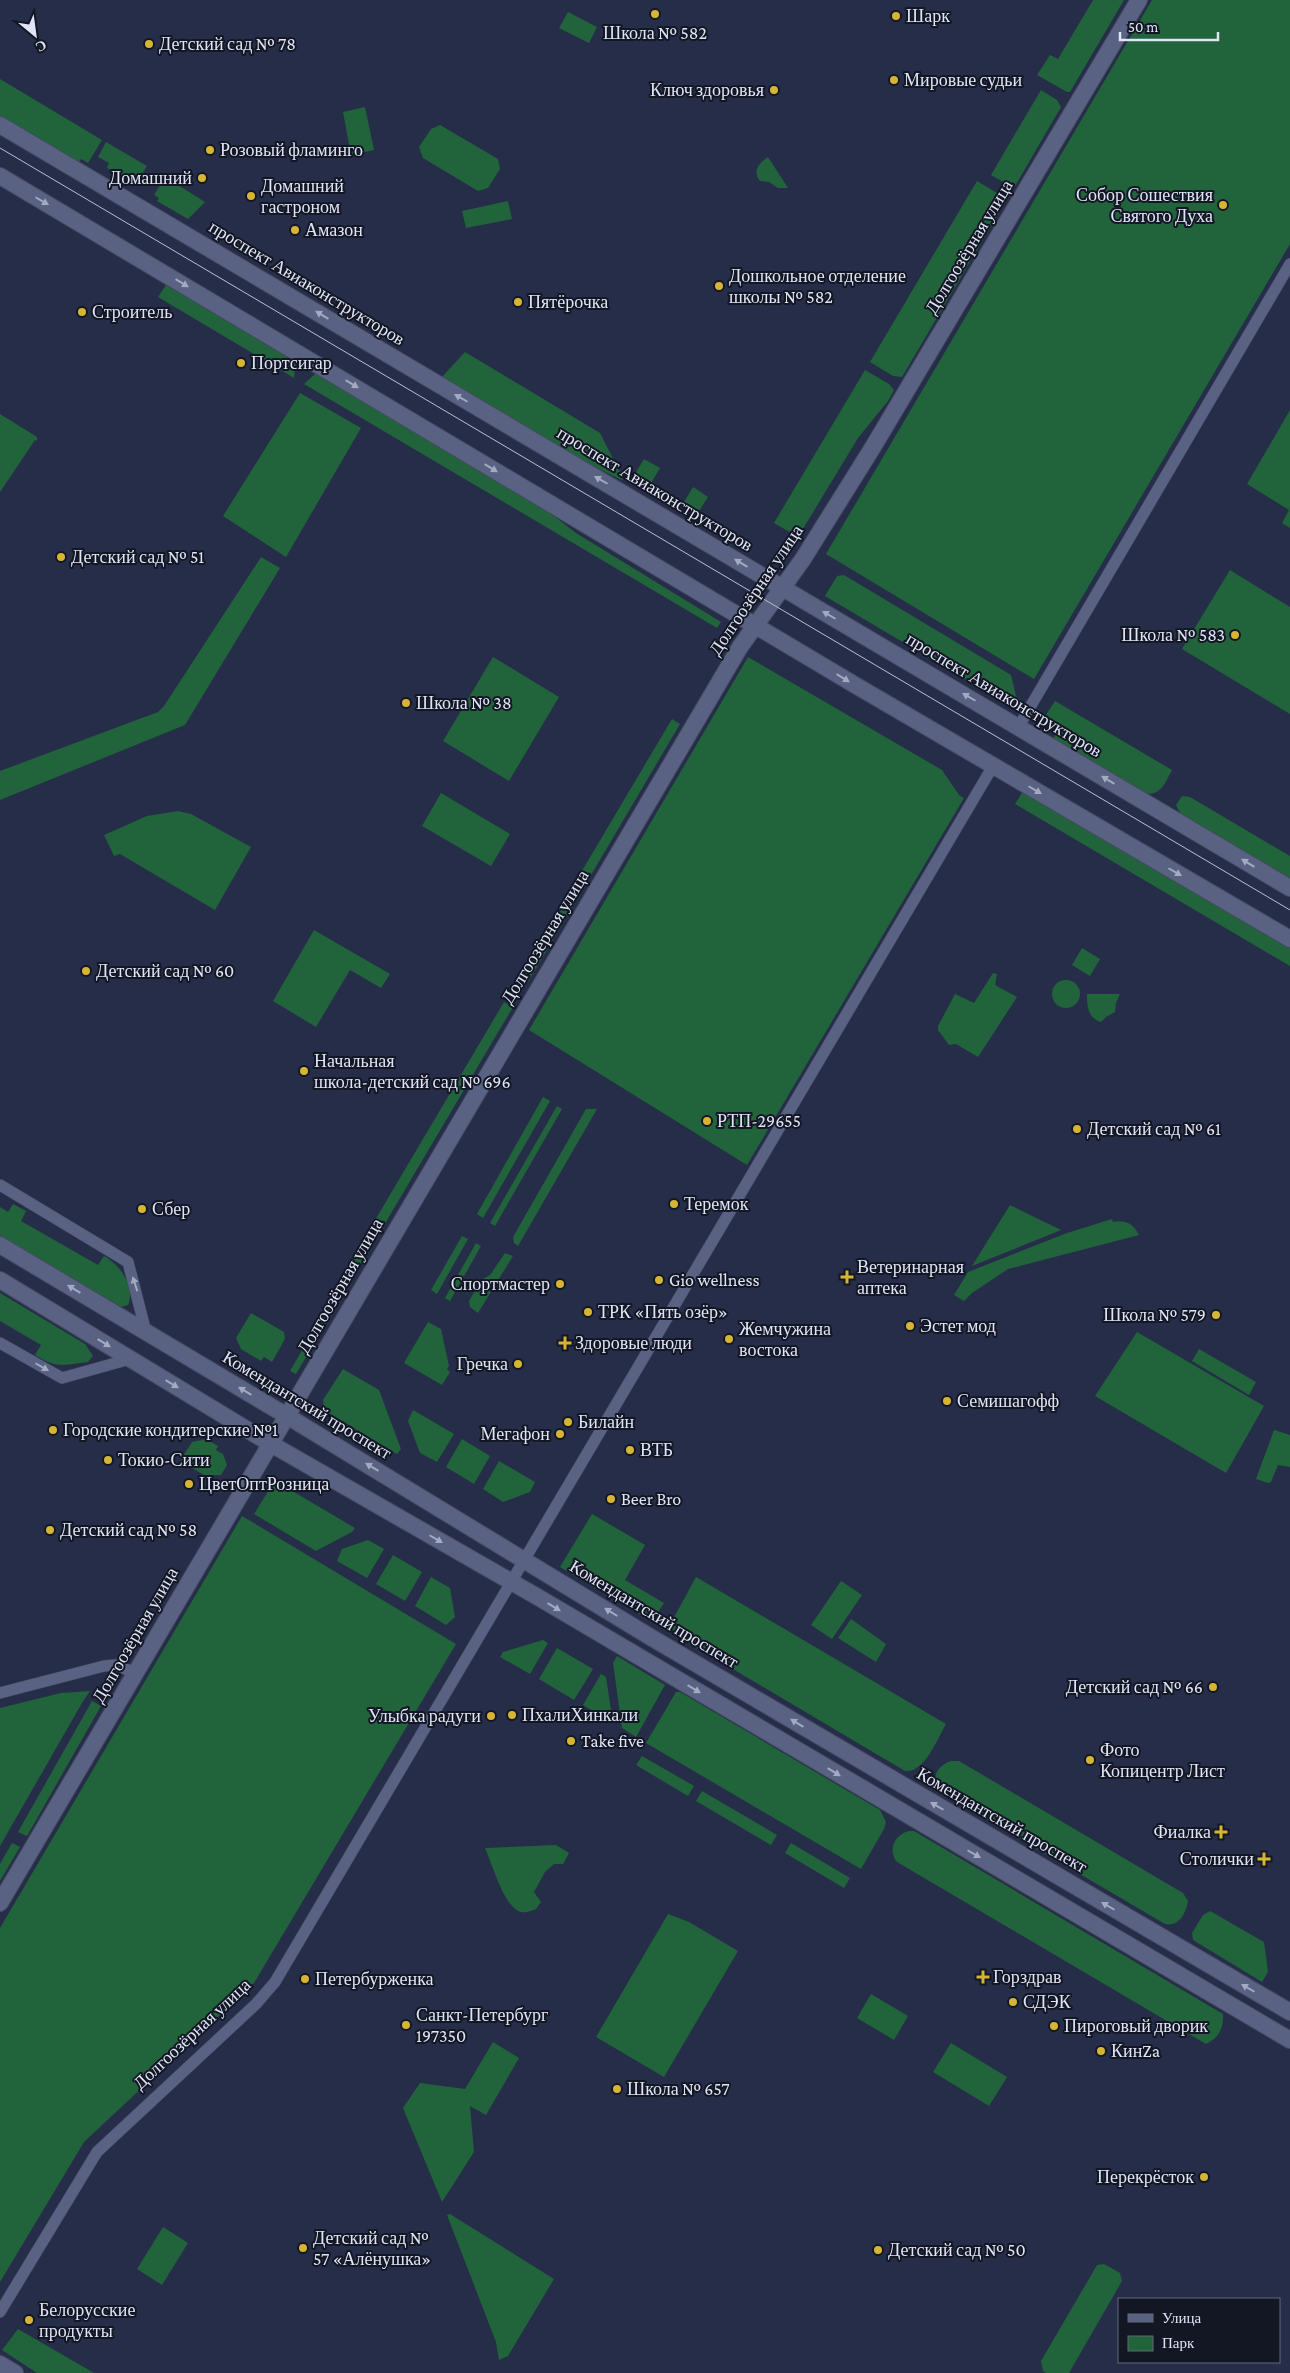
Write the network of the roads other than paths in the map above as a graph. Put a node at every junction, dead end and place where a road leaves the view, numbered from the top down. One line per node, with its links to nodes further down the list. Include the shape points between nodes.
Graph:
1 (1139, 0): 5 (main road, Долгоозёрная улица, via 908,390)
2 (0, 125): 5 (main road, проспект Авиаконструкторов, one-way to 2)
3 (0, 176): 6 (main road, one-way to 6)
4 (1290, 264): 7 (street)
5 (783, 588): 6 (main road, Долгоозёрная улица); 7 (main road, проспект Авиаконструкторов, one-way to 5)
6 (756, 626): 8 (main road, one-way to 8); 17 (main road, Долгоозёрная улица, via 740,647)
7 (1019, 726): 9 (main road, проспект Авиаконструкторов, one-way to 7)
8 (993, 766): 10 (main road, one-way to 10); 19 (street, Долгоозёрная улица)
9 (1290, 888)
10 (1290, 939)
11 (0, 1185): 14 (street, one-way to 11, via 128,1262)
12 (0, 1245): 14 (main road, Комендантский проспект, one-way to 12)
13 (0, 1280): 16 (main road, one-way to 16)
14 (146, 1332): 17 (main road, Комендантский проспект, one-way to 14)
15 (0, 1343): 16 (street, one-way to 16, via 62,1378)
16 (130, 1359): 18 (main road, one-way to 18)
17 (287, 1416): 18 (main road, Долгоозёрная улица); 19 (main road, Комендантский проспект, one-way to 17)
18 (271, 1444): 20 (main road, one-way to 20); 21 (main road, Долгоозёрная улица)
19 (525, 1560): 20 (street, Долгоозёрная улица); 24 (main road, Комендантский проспект, one-way to 19, via 652,1638)
20 (512, 1582): 25 (main road, one-way to 25); 26 (street, Долгоозёрная улица, via 275,1982 256,2004 97,2152)
21 (136, 1673): 22 (street, via 115,1665 104,1666); 23 (main road, Долгоозёрная улица)
22 (0, 1693)
23 (0, 1903)
24 (1290, 2012)
25 (1290, 2040)
26 (0, 2312)
27 (0, 2364): 28 (main road)
28 (15, 2373)

